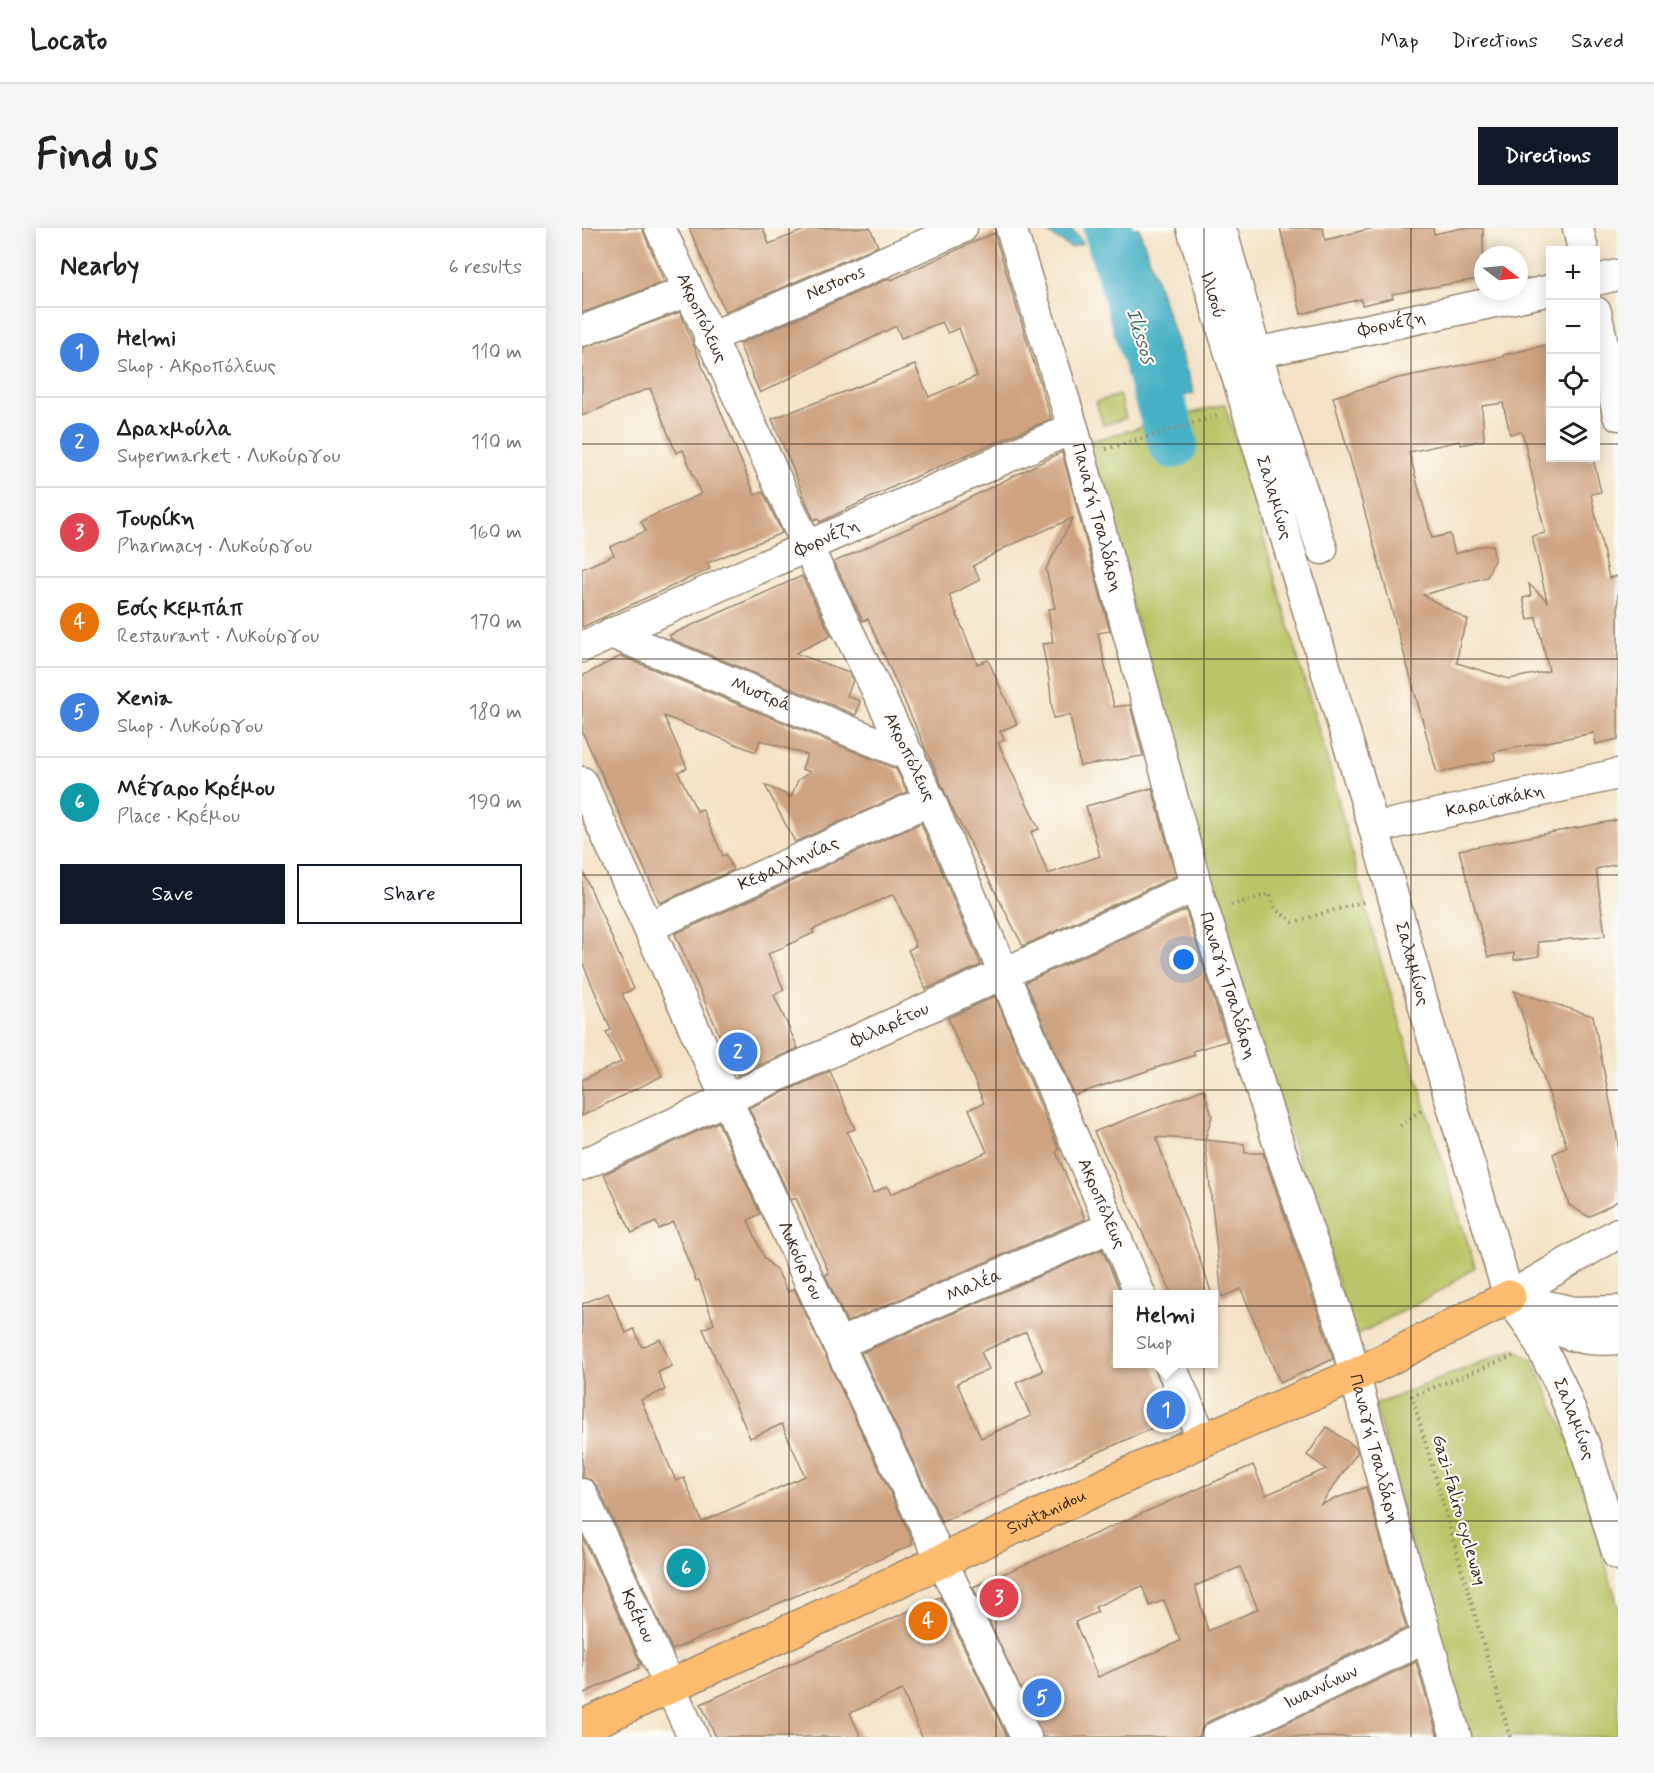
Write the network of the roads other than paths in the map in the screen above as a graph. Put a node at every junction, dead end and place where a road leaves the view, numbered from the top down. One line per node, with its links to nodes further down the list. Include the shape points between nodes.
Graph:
1 (660, 228): 10 (street, Ακροπόλεως)
2 (962, 228): 14 (street, Nestoros)
3 (1011, 228): 17 (street, Παναγή Τσαλδάρη)
4 (1192, 228): 15 (street, Ιλισού)
5 (1221, 228): 15 (street, Σαλαμίνος)
6 (1578, 228): 7 (street)
7 (1582, 246)
8 (1618, 275): 9 (street)
9 (1600, 279)
10 (688, 291): 12 (street); 14 (street, Ακροπόλεως)
11 (1546, 291): 15 (street, Φορνέζη)
12 (582, 331)
13 (1600, 331): 16 (street)
14 (709, 338): 18 (street, Ακροπόλεως)
15 (1245, 357): 19 (street, Σαλαμίνος); 26 (street, Σαλαμίνος)
16 (1618, 416)
17 (1073, 428): 18 (street, Φορνέζη); 27 (street, Παναγή Τσαλδάρη)
18 (808, 548): 20 (street, Φορνέζη); 22 (street, Ακροπόλεως)
19 (1322, 549)
20 (611, 633): 21 (street, Φορνέζη); 22 (street, Μυστρά)
21 (582, 647)
22 (910, 756): 25 (street, Ακροπόλεως)
23 (1618, 774): 26 (street, Καραϊσκάκη)
24 (582, 782): 28 (street, Λυκούργου)
25 (930, 800): 28 (street, Κεφαλληνίας); 29 (street, Ακροπόλεως)
26 (1374, 828): 35 (street, Σαλαμίνος)
27 (1197, 889): 29 (street, Φιλαρέτου); 40 (street, Παναγή Τσαλδάρη)
28 (648, 927): 30 (street, Λυκούργου)
29 (1004, 975): 30 (street, Φιλαρέτου); 32 (street, Ακροπόλεως)
30 (728, 1097): 31 (street, Φιλαρέτου); 38 (street, Λυκούργου)
31 (582, 1165)
32 (1111, 1227): 34 (street, Ακροπόλεως); 38 (street, Μαλέα)
33 (1618, 1233): 35 (street)
34 (1138, 1290)
35 (1509, 1297): 36 (street, via 1574,1312); 37 (street, via 1565,1335 1593,1341); 40 (main road, Sivitanidou); 43 (street, Σαλαμίνος, via 1532,1329 1560,1384 1584,1444)
36 (1618, 1311)
37 (1618, 1339)
38 (838, 1344): 44 (street, Λυκούργου)
39 (1172, 1368): 41 (street)
40 (1356, 1375): 41 (main road, Sivitanidou); 45 (street, Παναγή Τσαλδάρη)
41 (1203, 1440): 44 (main road, Sivitanidou)
42 (582, 1494): 46 (street, Κρέμου)
43 (1617, 1549)
44 (943, 1560): 46 (main road, Sivitanidou); 49 (street, Λυκούργου)
45 (1426, 1638): 50 (street, Ιωαννίνων); 51 (street, Παναγή Τσαλδάρη)
46 (669, 1686): 47 (main road, Sivitanidou); 48 (street, Κρέμου)
47 (582, 1727)
48 (693, 1737)
49 (1026, 1737)
50 (1216, 1737)
51 (1456, 1737)

